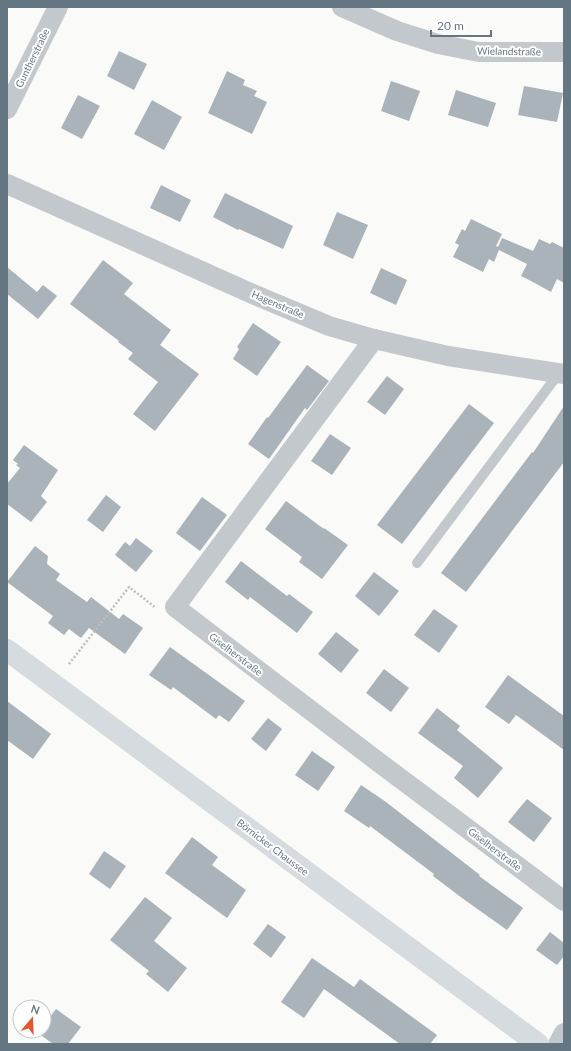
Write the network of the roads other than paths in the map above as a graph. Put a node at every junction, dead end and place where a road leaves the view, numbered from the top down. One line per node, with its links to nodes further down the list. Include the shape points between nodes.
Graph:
1 (58, 7): 4 (street, Guntherstraße)
2 (342, 7): 3 (street, Wielandstraße, via 397,31 438,44 479,52)
3 (564, 52)
4 (7, 109)
5 (7, 184): 6 (street, Hagenstraße, via 255,295 329,326)
6 (374, 339): 7 (street, Hagenstraße, via 448,356); 10 (street, Giselherstraße, via 175,607)
7 (561, 374): 8 (lane)
8 (418, 563)
9 (7, 650): 12 (main road, Börnicker Chaussee)
10 (564, 901)
11 (564, 1033): 13 (street)
12 (538, 1044)
13 (558, 1044)

